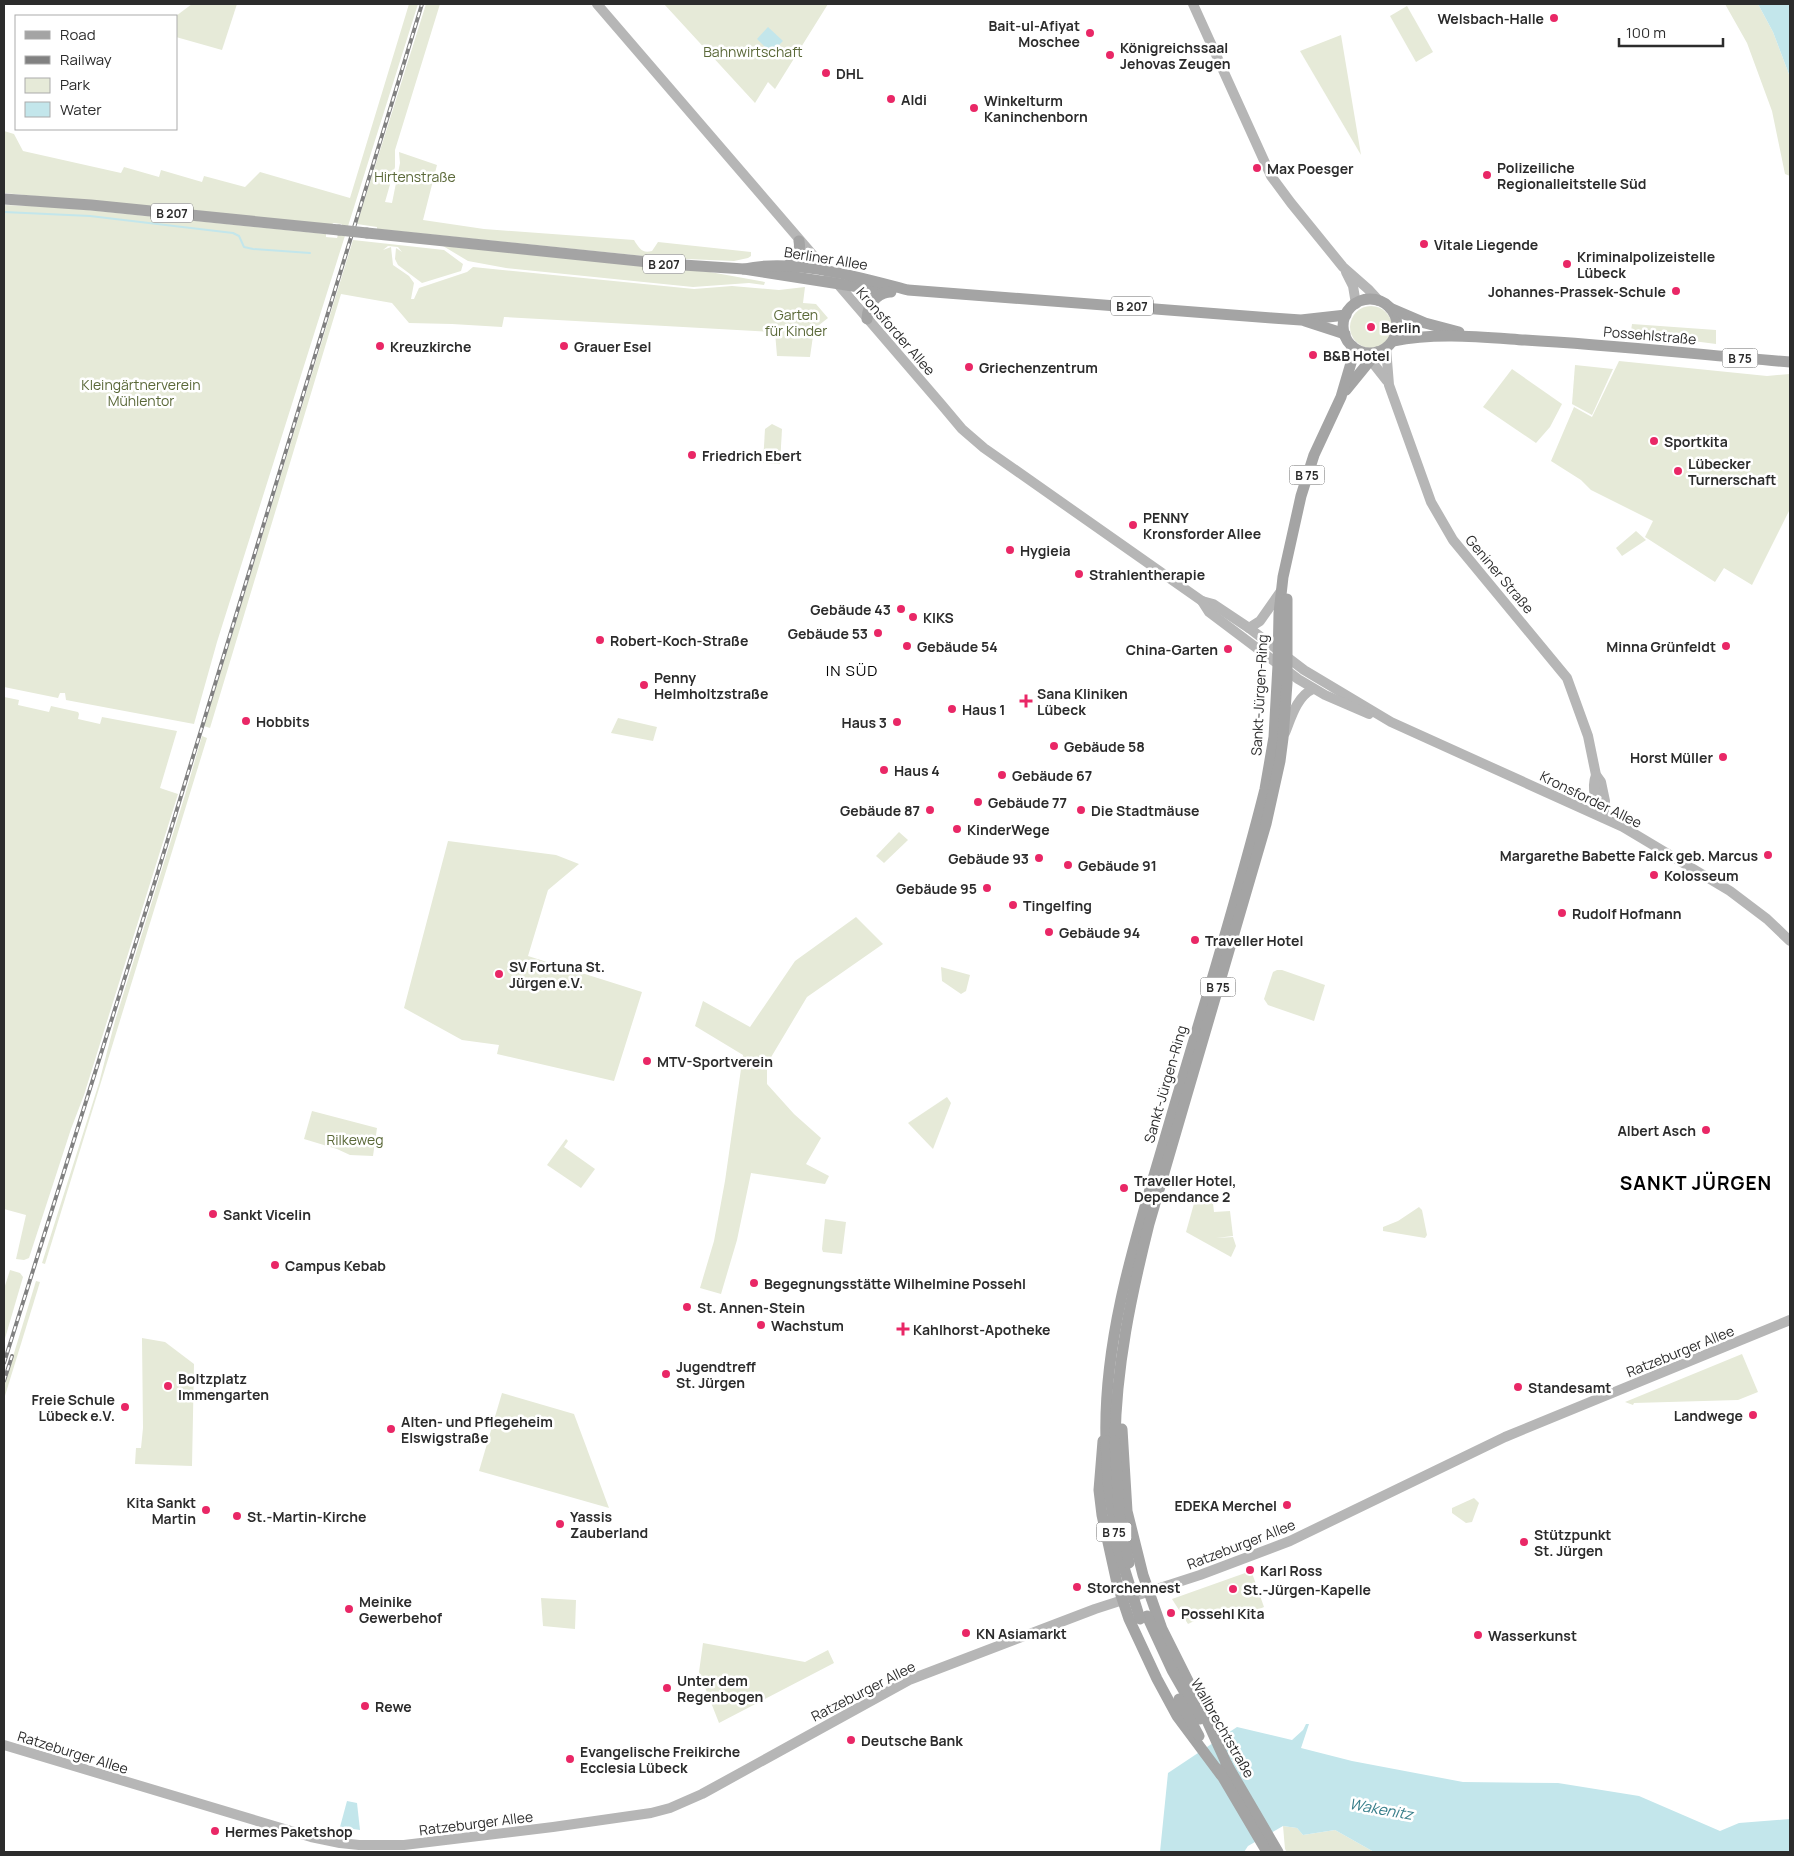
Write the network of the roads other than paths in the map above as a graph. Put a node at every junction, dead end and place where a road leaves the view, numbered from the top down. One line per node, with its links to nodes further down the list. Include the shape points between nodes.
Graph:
1 (597, 4): 4 (main road, Kronsforder Allee)
2 (1193, 4): 6 (main road, via 1271,176)
3 (4, 200): 7 (main road, B 207, bridge, via 91,205)
4 (800, 241): 5 (main road, via 798,254); 8 (main road, Kronsforder Allee)
5 (787, 266): 7 (main road, Berliner Allee / B 207, via 759,266); 8 (main road, Berliner Allee / B 207)
6 (1343, 267): 12 (main road); 13 (main road, via 1353,286)
7 (744, 270): 9 (main road, Berliner Allee / B 207)
8 (826, 272): 9 (main road, Kronsforder Allee); 10 (main road, Berliner Allee / B 207)
9 (837, 284): 11 (main road, B 207); 16 (main road, Kronsforder Allee)
10 (908, 290): 11 (main road, B 207); 17 (main road, B 207)
11 (890, 292): 16 (main road, via 875,298 870,304)
12 (1379, 301): 13 (main road, via 1364,300); 14 (main road)
13 (1356, 304): 15 (main road)
14 (1390, 308): 19 (main road, Possehlstraße / B 75, via 1442,328); 21 (main road, via 1397,324)
15 (1346, 315): 17 (main road, B 207); 18 (main road)
16 (867, 319): 27 (main road, Kronsforder Allee, via 975,441)
17 (1300, 320): 18 (main road, B 207)
18 (1345, 334): 20 (main road)
19 (1507, 339): 21 (main road, Possehlstraße / B 75, via 1409,338); 22 (main road, Possehlstraße / B 75)
20 (1352, 346): 21 (main road); 24 (main road, Sankt-Jürgen-Ring / B 75, via 1351,363)
21 (1378, 351): 23 (main road, Geniner Straße); 23 (main road, Geniner Straße, via 1386,366); 24 (main road, Sankt-Jürgen-Ring / B 75)
22 (1790, 362)
23 (1389, 385): 33 (main road, Geniner Straße, via 1428,493 1453,540 1567,678 1588,736 1596,776 1601,782 1605,801)
24 (1341, 398): 25 (main road, Sankt-Jürgen-Ring / B 75, via 1308,475)
25 (1287, 558): 26 (main road, Sankt-Jürgen-Ring / B 75); 29 (main road, Sankt-Jürgen-Ring / B 75)
26 (1281, 591): 28 (main road, via 1260,620); 29 (main road, Sankt-Jürgen-Ring / B 75)
27 (1202, 602): 28 (main road, Kronsforder Allee, via 1212,604); 29 (main road, Kronsforder Allee, via 1209,612)
28 (1249, 628): 29 (main road, Kronsforder Allee)
29 (1283, 661): 30 (main road, Kronsforder Allee); 31 (main road, Kronsforder Allee); 32 (main road, Sankt-Jürgen-Ring / B 75); 38 (main road, Sankt-Jürgen-Ring / B 75, via 1265,789 1138,1229 1113,1342)
30 (1313, 689): 31 (main road, Kronsforder Allee, via 1351,708); 32 (main road, via 1297,706)
31 (1391, 722): 33 (main road, Kronsforder Allee)
32 (1283, 738): 36 (main road, Sankt-Jürgen-Ring / B 75, via 1266,824 1149,1224)
33 (1603, 817): 34 (main road, Kronsforder Allee, via 1730,891)
34 (1790, 941)
35 (1790, 1320): 39 (main road, Ratzeburger Allee, via 1518,1431 1290,1541)
36 (1119, 1376): 37 (main road, Sankt-Jürgen-Ring / B 75); 39 (main road, via 1123,1386 1122,1443 1128,1511)
37 (1116, 1406): 38 (main road, Sankt-Jürgen-Ring / B 75); 38 (main road)
38 (1108, 1433): 40 (main road, via 1102,1444 1099,1490 1108,1548); 41 (main road, Sankt-Jürgen-Ring / B 75, bridge, via 1120,1520)
39 (1148, 1593): 40 (main road, Ratzeburger Allee); 41 (main road)
40 (1122, 1601): 41 (main road); 42 (main road, Ratzeburger Allee, via 909,1680 702,1794 670,1808 553,1827 395,1846 340,1843)
41 (1143, 1616): 43 (main road, Wallbrechtstraße / B 75); 43 (main road, via 1157,1679 1177,1716)
42 (4, 1745)
43 (1225, 1772): 44 (main road, Wallbrechtstraße / B 75); 45 (main road, Wallbrechtstraße / B 75)
44 (1267, 1852)
45 (1278, 1852)

